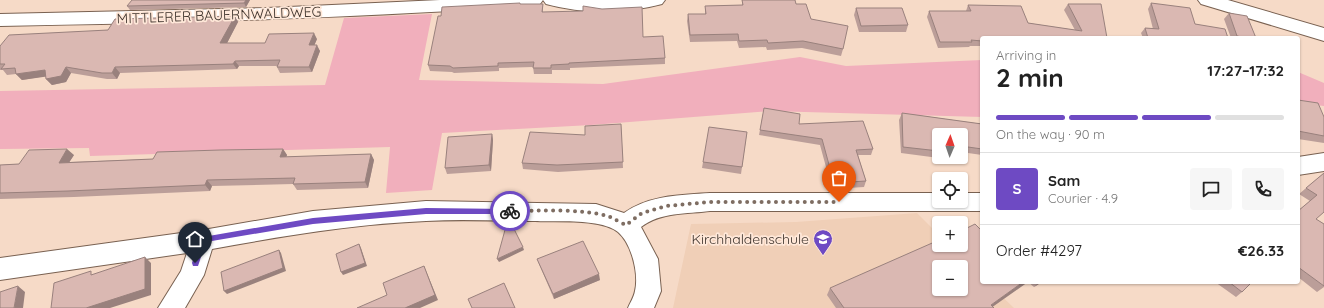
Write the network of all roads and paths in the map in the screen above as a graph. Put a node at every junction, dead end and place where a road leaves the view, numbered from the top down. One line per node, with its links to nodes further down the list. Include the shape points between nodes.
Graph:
1 (534, 0): 7 (street, MITTLERER BAUERNWALDWEG, via 286,14)
2 (552, 0): 5 (street, via 572,4)
3 (656, 0): 6 (street)
4 (1207, 0): 8 (street)
5 (595, 2): 6 (street)
6 (627, 2)
7 (0, 20)
8 (1324, 35)
9 (1324, 162): 10 (street)
10 (1300, 166)
11 (980, 202): 12 (street, via 710,202 666,206 642,213)
12 (626, 225): 13 (street, via 610,217 596,214 426,211 313,221); 16 (street, via 636,238 646,260 648,291)
13 (203, 240): 14 (street); 15 (street, via 192,275)
14 (0, 269)
15 (171, 308)
16 (641, 308)

